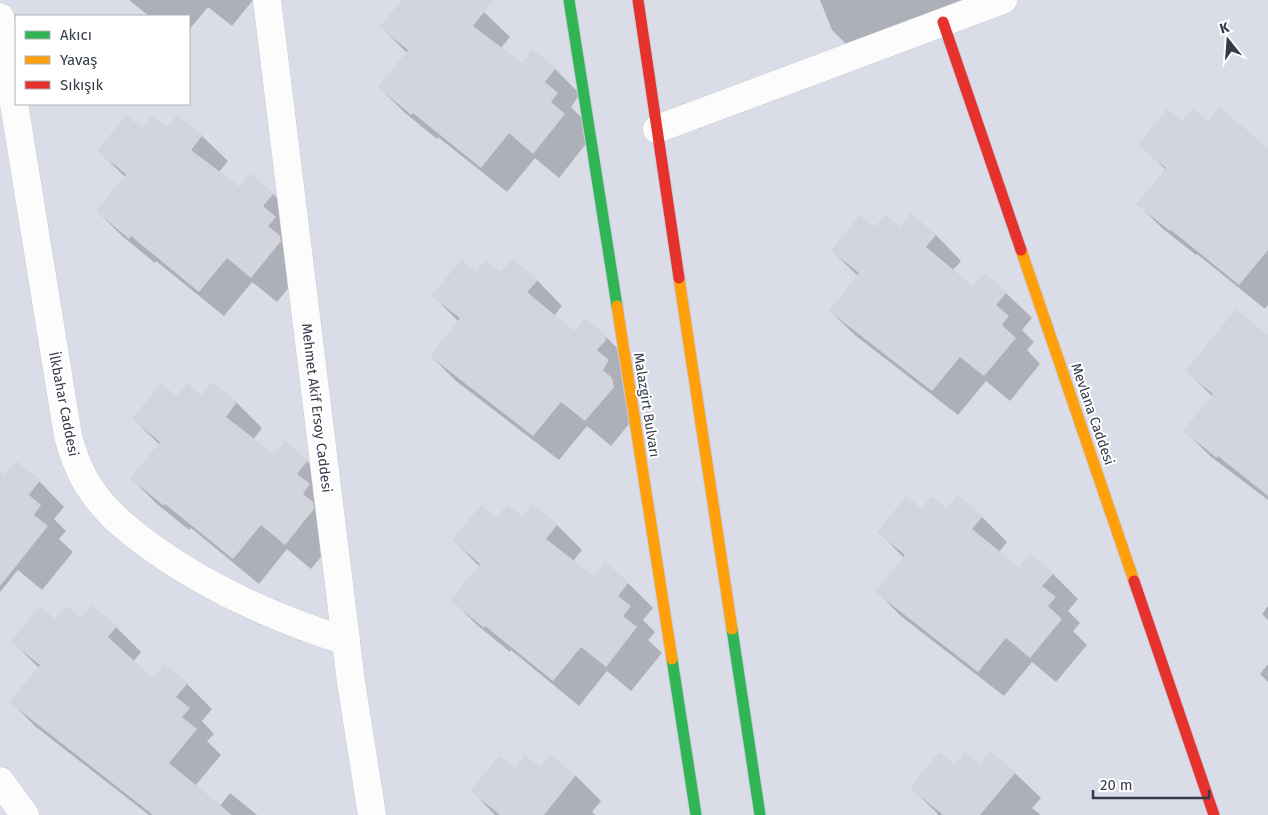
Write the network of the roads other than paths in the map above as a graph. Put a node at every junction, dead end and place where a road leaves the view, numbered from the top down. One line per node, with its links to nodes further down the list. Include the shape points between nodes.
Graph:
1 (267, 0): 8 (street, Mehmet Akif Ersoy Caddesi)
2 (569, 0): 12 (main road, Malazgirt Bulvarı)
3 (638, 0): 7 (main road)
4 (1003, 0): 6 (street)
5 (0, 17): 8 (street, İlkbahar Caddesi, via 68,436 76,463 89,488 108,512 131,532 194,576 272,615)
6 (943, 22): 7 (street); 14 (main road, Mevlana Caddesi)
7 (657, 128): 13 (main road)
8 (346, 641): 11 (street, Mehmet Akif Ersoy Caddesi)
9 (0, 781): 10 (street)
10 (24, 815)
11 (372, 815)
12 (696, 815)
13 (760, 815)
14 (1214, 815)

